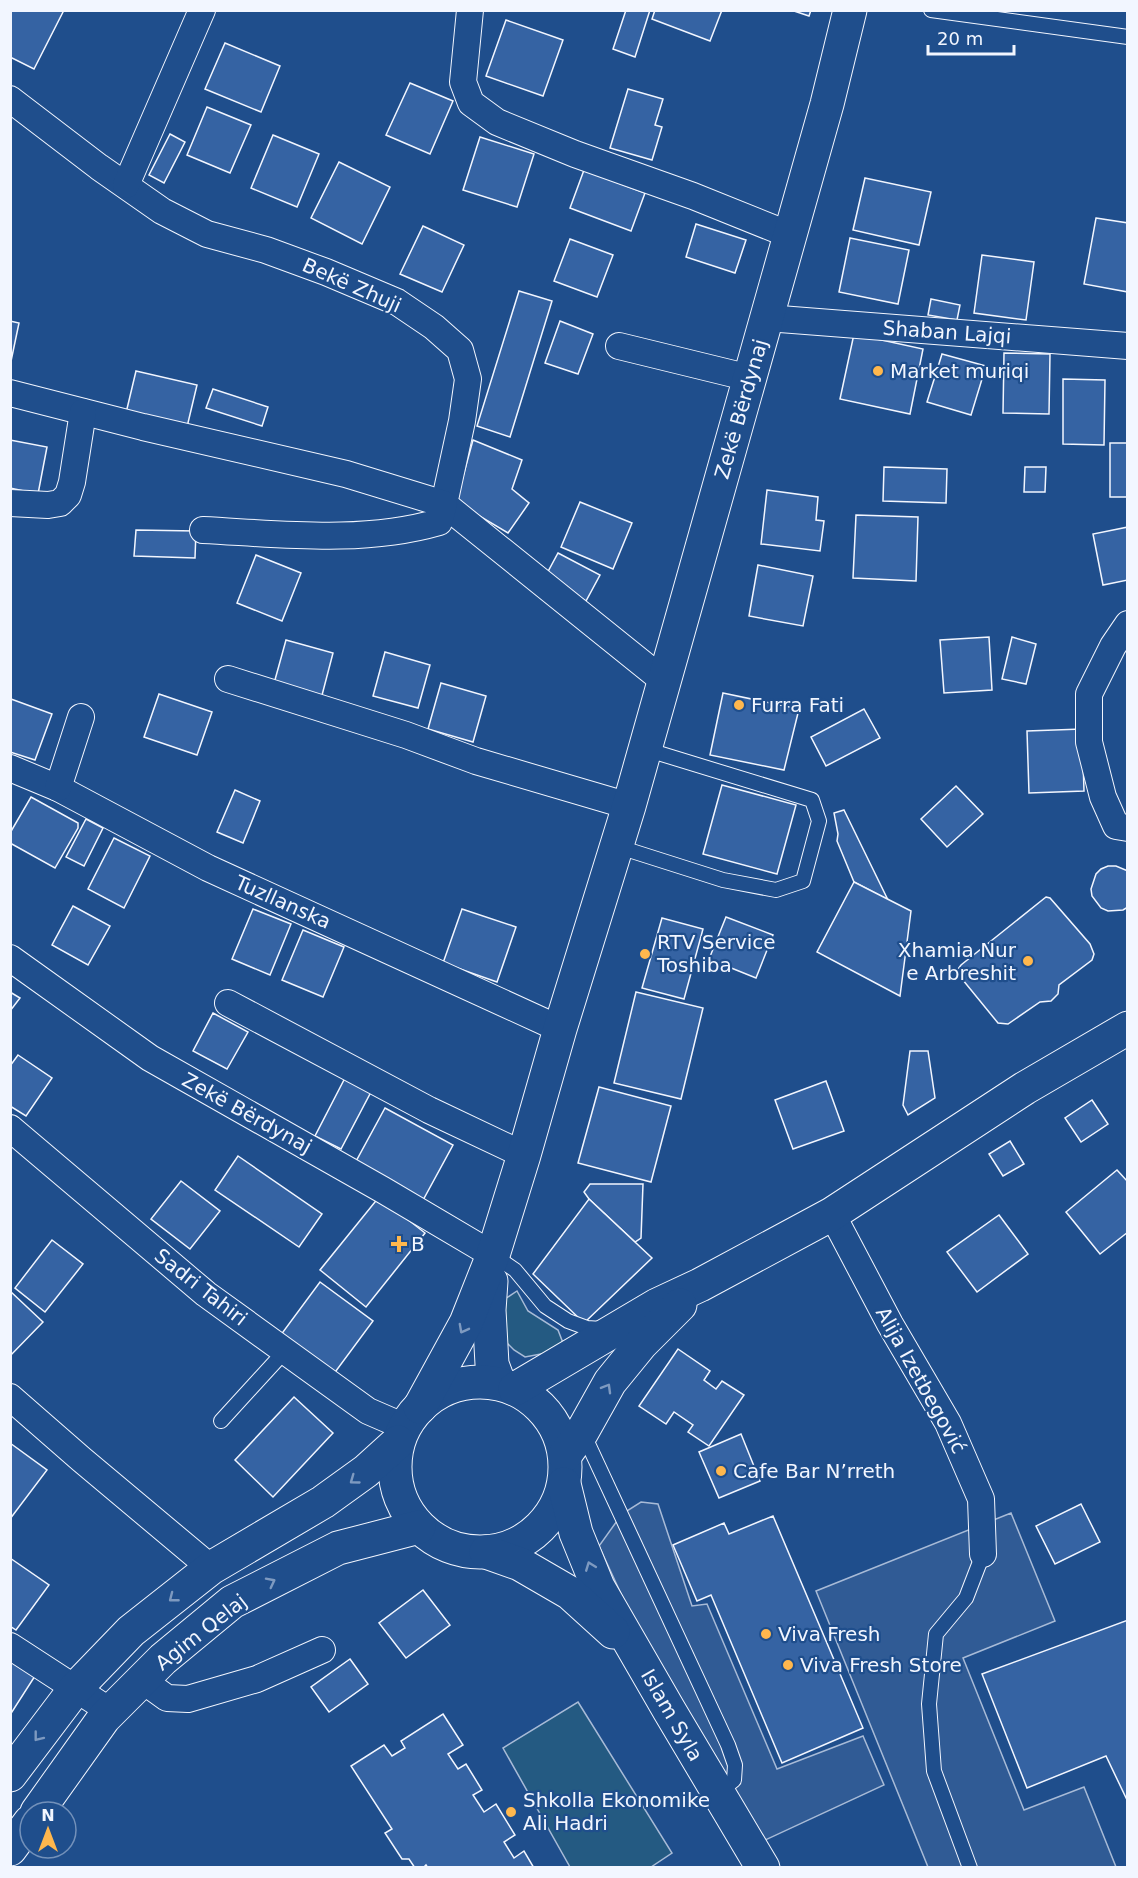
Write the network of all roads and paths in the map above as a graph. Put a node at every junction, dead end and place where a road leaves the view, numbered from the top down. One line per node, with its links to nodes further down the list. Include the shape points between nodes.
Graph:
1 (202, 10): 8 (street)
2 (470, 10): 9 (street, via 463,82 471,103 497,122)
3 (850, 10): 9 (main road, Zekë Bërdynaj)
4 (931, 10): 5 (lane)
5 (1017, 17): 6 (lane)
6 (1128, 37)
7 (10, 99): 8 (street, Bekë Zhuji)
8 (126, 185): 17 (street, Bekë Zhuji, via 162,211 207,234 266,250 397,302 460,350 468,379)
9 (790, 235): 10 (main road, Zekë Bërdynaj)
10 (767, 318): 12 (street, Shaban Lajqi); 13 (main road, Zekë Bërdynaj)
11 (619, 346): 13 (street)
12 (1128, 346)
13 (750, 378): 21 (main road, Zekë Bërdynaj)
14 (10, 393): 15 (street)
15 (84, 412): 16 (street, via 68,495 60,503 48,505); 17 (street, via 346,474)
16 (10, 503)
17 (444, 504): 18 (street, via 439,522 417,529 358,536); 21 (street)
18 (203, 530)
19 (1128, 624): 27 (street, via 1089,694 1089,742 1103,797 1116,826)
20 (228, 679): 26 (street, via 476,761)
21 (664, 681): 23 (main road, Zekë Bërdynaj)
22 (81, 717): 25 (street)
23 (645, 749): 26 (main road, Zekë Bërdynaj); 28 (lane, via 812,800 819,821 803,881 776,890 733,882)
24 (10, 768): 25 (street, Tuzllanska)
25 (58, 788): 32 (street, Tuzllanska, via 208,868)
26 (629, 806): 28 (main road, Zekë Bërdynaj)
27 (1128, 828)
28 (616, 846): 32 (main road, Zekë Bërdynaj)
29 (10, 958): 36 (street, Zekë Bërdynaj, via 150,1059)
30 (228, 1003): 34 (street, via 429,1110)
31 (1128, 1028): 35 (main road, via 1025,1088)
32 (560, 1029): 34 (main road, Zekë Bërdynaj)
33 (10, 1128): 39 (street, Sadri Tahiri, via 206,1294)
34 (524, 1155): 36 (main road, Zekë Bërdynaj)
35 (832, 1214): 37 (main road); 47 (street, Alija Izetbegović, via 948,1423 981,1498)
36 (493, 1255): 38 (lane, via 515,1270 545,1306 568,1321 586,1328); 40 (main road, Zekë Bërdynaj, via 489,1310 492,1364); 43 (main road, Zekë Bërdynaj, one-way to 43, via 466,1323)
37 (700, 1285): 38 (main road); 44 (main road, one-way to 37, via 610,1382 641,1344)
38 (615, 1329): 40 (main road)
39 (285, 1351): 42 (lane); 43 (street, Sadri Tahiri, via 368,1411)
40 (507, 1386): 43 (main road, via 465,1384 441,1392); 44 (main road, via 539,1405)
41 (10, 1397): 48 (street)
42 (221, 1421)
43 (408, 1425): 45 (main road, Zekë Bërdynaj, via 395,1458 395,1475 407,1512); 48 (main road, one-way to 48, via 366,1471 323,1502)
44 (570, 1457): 46 (main road, Zekë Bërdynaj, via 554,1510 537,1531 514,1546); 51 (main road, Islam Syla, one-way to 44, via 598,1587 576,1533); 56 (lane, via 728,1744 735,1765 734,1780)
45 (419, 1527): 46 (main road, Zekë Bërdynaj, via 439,1542 462,1551); 52 (main road, Agim Qelaj, one-way to 45, via 232,1602 338,1548)
46 (486, 1552): 51 (main road, Islam Syla, via 520,1564 570,1593)
47 (983, 1554): 59 (lane, via 966,1598 936,1634 929,1704 934,1771)
48 (211, 1568): 53 (main road, one-way to 53, via 131,1631)
49 (10, 1646): 53 (street)
50 (322, 1650): 52 (street, via 257,1679 188,1699 167,1698)
51 (637, 1654): 56 (main road, Islam Syla)
52 (142, 1680): 54 (main road, Agim Qelaj)
53 (75, 1689): 54 (street); 55 (main road, one-way to 55)
54 (110, 1711): 57 (main road, Agim Qelaj)
55 (10, 1775)
56 (718, 1793): 58 (main road, Islam Syla)
57 (46, 1800)
58 (764, 1868)
59 (970, 1868)

